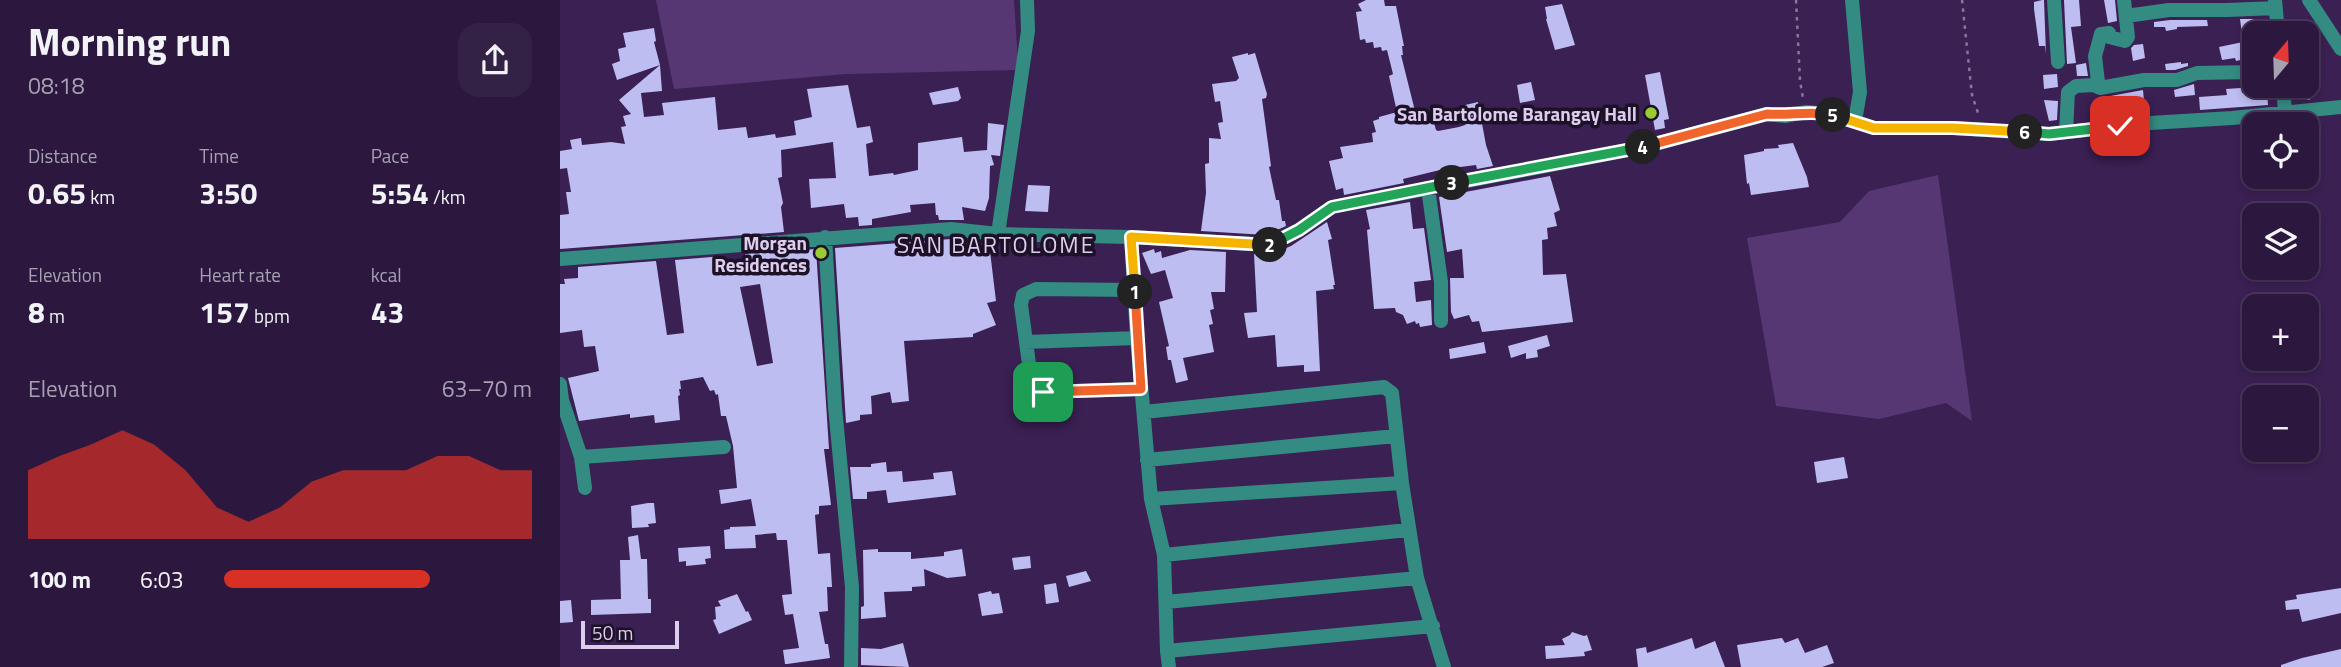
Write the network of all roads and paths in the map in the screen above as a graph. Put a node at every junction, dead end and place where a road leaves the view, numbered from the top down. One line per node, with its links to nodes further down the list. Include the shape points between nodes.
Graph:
1 (1027, 0): 23 (street, via 1028,31)
2 (1796, 0): 16 (path)
3 (1852, 0): 19 (street, via 1860,92)
4 (1962, 0): 20 (path, via 1972,96)
5 (2053, 0): 11 (street)
6 (2124, 0): 9 (street)
7 (2309, 0): 10 (street)
8 (2275, 4): 9 (street)
9 (2126, 16): 13 (street, via 2125,41 2101,34 2095,56 2098,82)
10 (2341, 49)
11 (2058, 62)
12 (2242, 72): 13 (street, via 2197,73 2177,80 2100,88)
13 (2094, 85): 21 (street, via 2076,86 2068,92)
14 (2284, 98): 17 (street)
15 (2341, 107): 17 (street)
16 (1806, 112): 19 (street); 22 (street, via 1767,114 1644,147)
17 (2285, 112)
18 (2242, 117): 21 (street)
19 (1855, 121): 20 (street, via 1874,128)
20 (1983, 130): 21 (street)
21 (2066, 132)
22 (1428, 188): 25 (street, via 1332,207 1268,245); 28 (street, via 1441,282)
23 (998, 234): 24 (street, via 951,229); 25 (street)
24 (825, 237): 26 (street); 47 (street, via 852,587)
25 (1131, 237): 27 (street)
26 (560, 259)
27 (1135, 290): 29 (street); 30 (street, via 1036,289 1023,295)
28 (1441, 321)
29 (1137, 338): 30 (street); 32 (street)
30 (1026, 342): 32 (street, via 1031,386 1043,392)
31 (560, 384): 36 (street)
32 (1141, 389): 33 (street)
33 (1144, 412): 34 (street, via 1384,387 1392,393); 37 (street)
34 (1396, 436): 37 (street); 38 (street)
35 (724, 447): 36 (street)
36 (581, 457): 39 (street)
37 (1147, 460): 40 (street)
38 (1402, 483): 40 (street); 41 (street)
39 (585, 488)
40 (1151, 499): 42 (street)
41 (1408, 530): 42 (street); 43 (street)
42 (1164, 555): 44 (street)
43 (1418, 578): 44 (street); 45 (street)
44 (1166, 602): 46 (street)
45 (1433, 626): 46 (street); 49 (street)
46 (1167, 651): 48 (street)
47 (851, 667)
48 (1169, 667)
49 (1444, 667)

